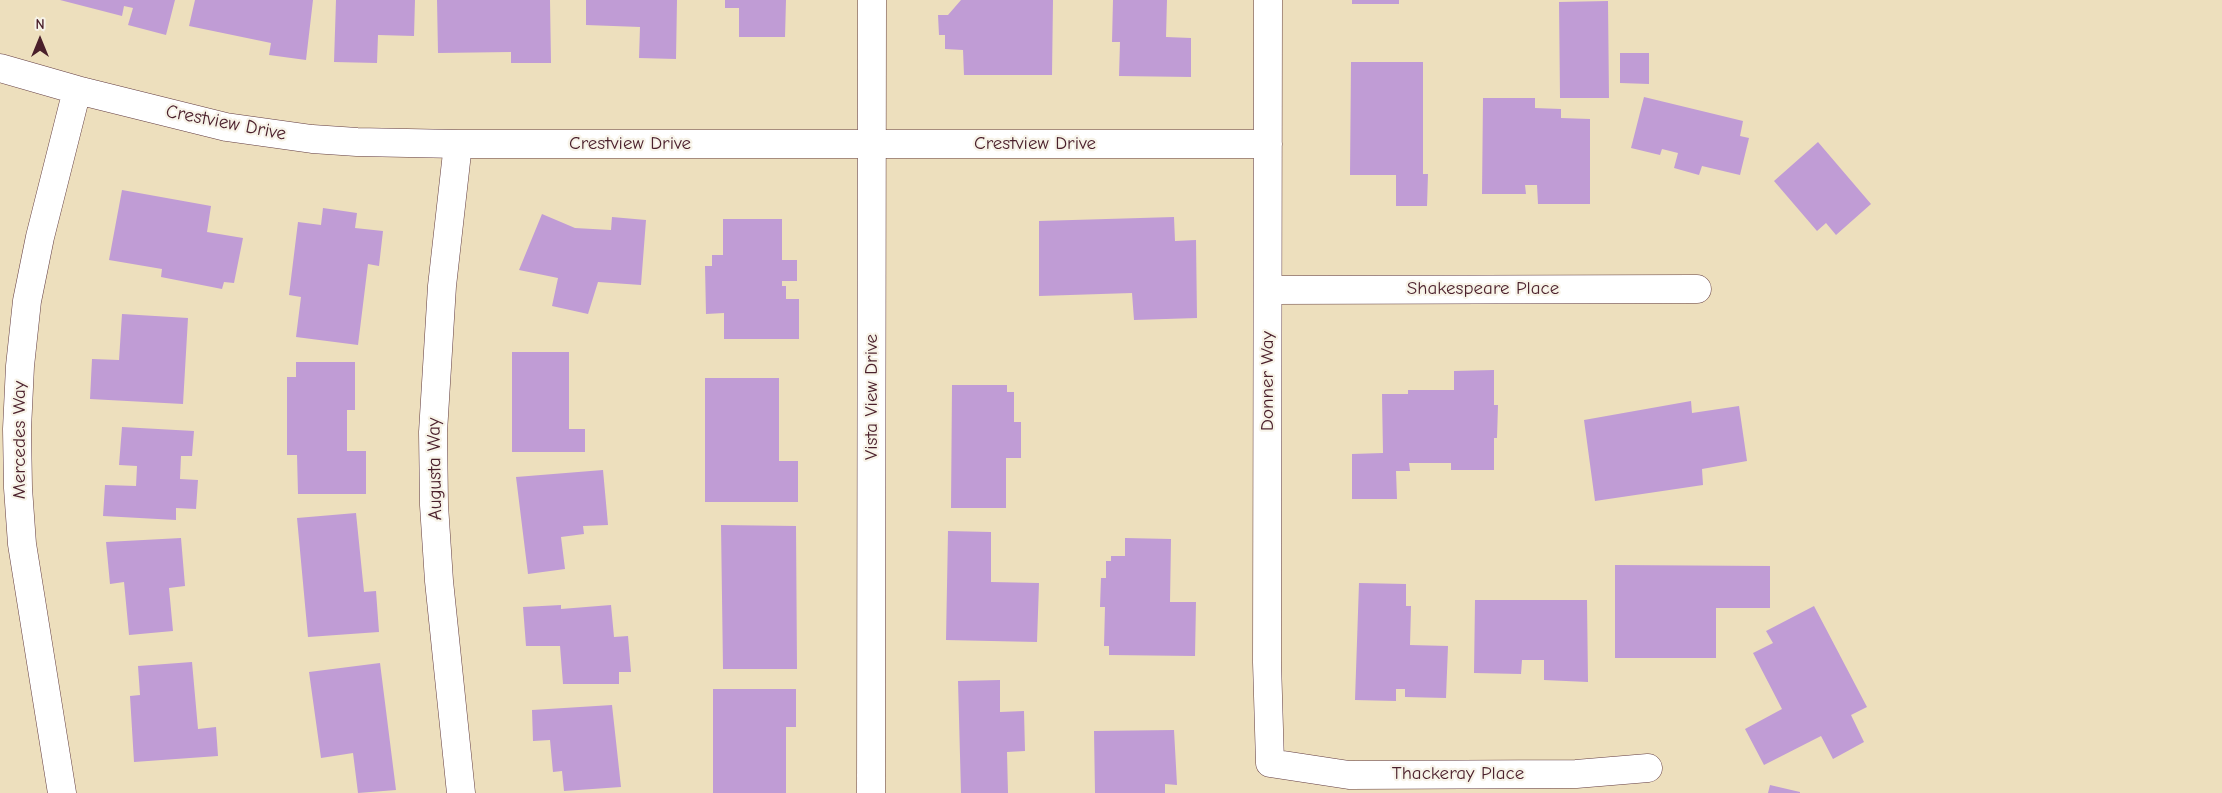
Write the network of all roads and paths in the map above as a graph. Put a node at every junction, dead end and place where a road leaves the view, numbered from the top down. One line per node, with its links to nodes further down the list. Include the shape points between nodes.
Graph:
1 (872, 0): 6 (street, Vista View Drive)
2 (1268, 0): 7 (street, Donner Way)
3 (0, 68): 4 (street, Crestview Drive)
4 (77, 90): 5 (street, Crestview Drive, via 226,127 269,134 357,142); 12 (street, Mercedes Way, via 27,301 17,429 22,544)
5 (458, 144): 6 (street, Crestview Drive); 13 (street, Augusta Way, via 442,286 433,432 439,581)
6 (872, 144): 7 (street, Crestview Drive); 14 (street, Vista View Drive)
7 (1268, 144): 9 (street, Donner Way)
8 (1697, 289): 9 (street, Shakespeare Place)
9 (1268, 290): 10 (street, Donner Way, via 1267,662)
10 (1270, 763): 11 (street, Thackeray Place, via 1349,775 1576,774)
11 (1648, 768)
12 (62, 793)
13 (461, 793)
14 (871, 793)

